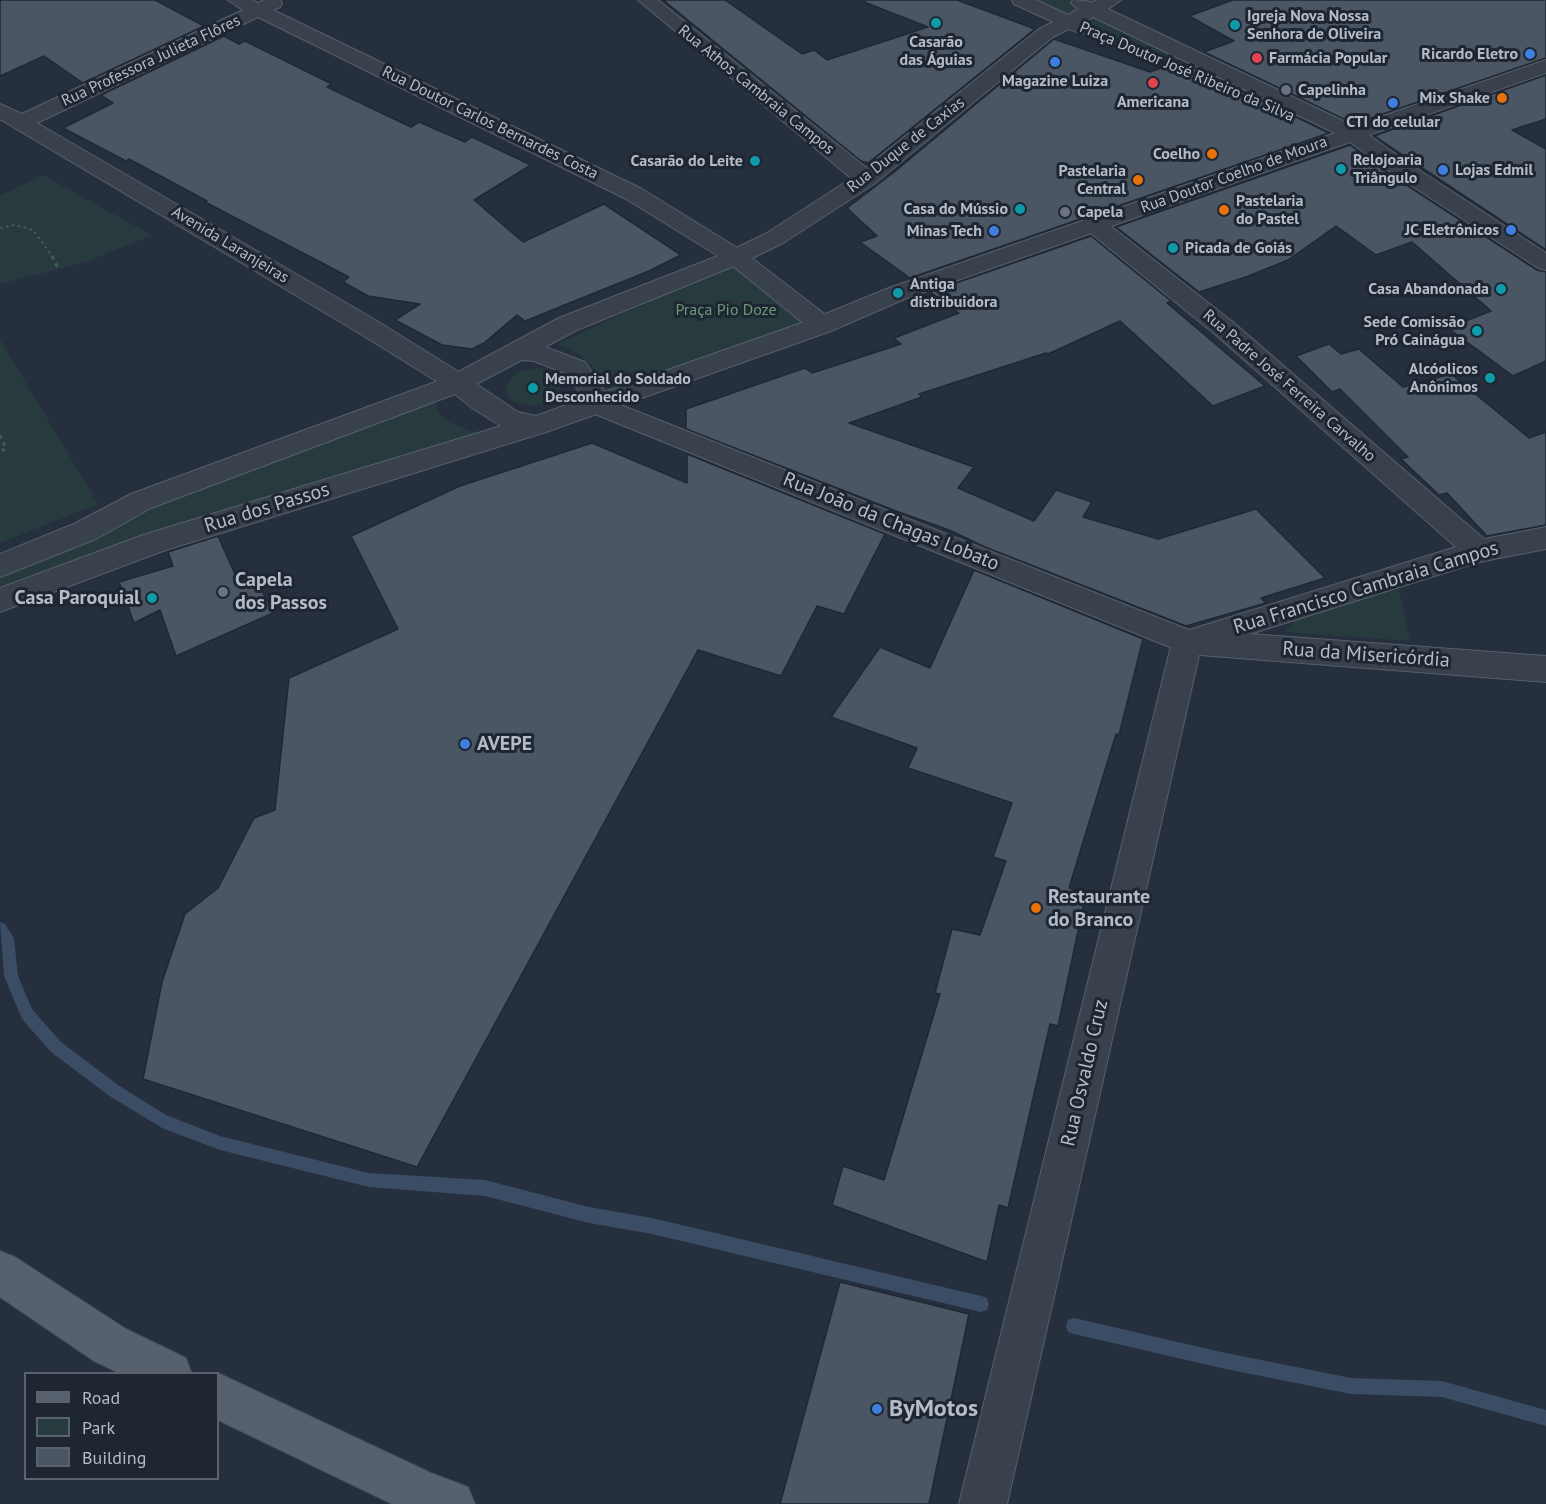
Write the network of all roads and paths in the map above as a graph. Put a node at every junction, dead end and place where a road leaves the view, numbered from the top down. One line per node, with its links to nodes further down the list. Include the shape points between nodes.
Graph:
1 (237, 0): 7 (street, Rua Doutor Carlos Bernardes Costa)
2 (280, 0): 7 (street, Rua Professora Julieta Flôres)
3 (647, 0): 15 (street, Rua Athos Cambraia Campos)
4 (1021, 0): 8 (street, Praça Doutor José Ribeiro da Silva)
5 (1112, 0): 6 (street, Rua Duque de Caxias)
6 (1084, 4): 8 (street, Rua Duque de Caxias); 14 (street, Praça Doutor José Ribeiro da Silva)
7 (260, 10): 13 (street, Rua Professora Julieta Flôres); 18 (street, Rua Doutor Carlos Bernardes Costa, via 634,194)
8 (1067, 21): 9 (street, Praça Doutor José Ribeiro da Silva); 15 (street, Rua Duque de Caxias, via 1046,33)
9 (1099, 34)
10 (1120, 44): 14 (street, Praça Doutor José Ribeiro da Silva)
11 (1546, 66): 14 (street, Rua Doutor Coelho de Moura)
12 (0, 110): 13 (street, Avenida Laranjeiras)
13 (22, 122): 23 (street, Avenida Laranjeiras)
14 (1351, 137): 16 (street, Rua Doutor Coelho de Moura); 19 (street)
15 (866, 179): 18 (street, Rua Duque de Caxias, via 776,238)
16 (1095, 225): 21 (street, Rua Doutor Coelho de Moura, via 898,293); 29 (street, Rua Padre José Ferreira Carvalho, via 1225,328)
17 (0, 228): 20 (path, via 15,225 33,230)
18 (736, 257): 21 (street); 22 (street, via 568,324)
19 (1543, 259)
20 (58, 268)
21 (822, 325): 24 (street)
22 (519, 351): 23 (street); 24 (street, via 544,355 576,368 591,389)
23 (458, 383): 25 (street, Avenida Laranjeiras, via 511,420); 30 (street, via 141,501 86,531)
24 (594, 404): 25 (street); 32 (street, Rua João da Chagas Lobato)
25 (537, 425): 31 (street, Rua dos Passos, via 153,543)
26 (0, 435): 27 (path, via 6,449)
27 (0, 452)
28 (1546, 538): 29 (street, Rua Francisco Cambraia Campos)
29 (1479, 551): 32 (street, Rua Francisco Cambraia Campos)
30 (0, 566)
31 (0, 600)
32 (1187, 642): 33 (street, Rua da Misericórdia); 38 (street, Rua Osvaldo Cruz)
33 (1546, 669)
34 (0, 1272): 35 (main road, via 110,1345)
35 (166, 1372)
36 (219, 1396): 37 (main road)
37 (451, 1504)
38 (983, 1504)

